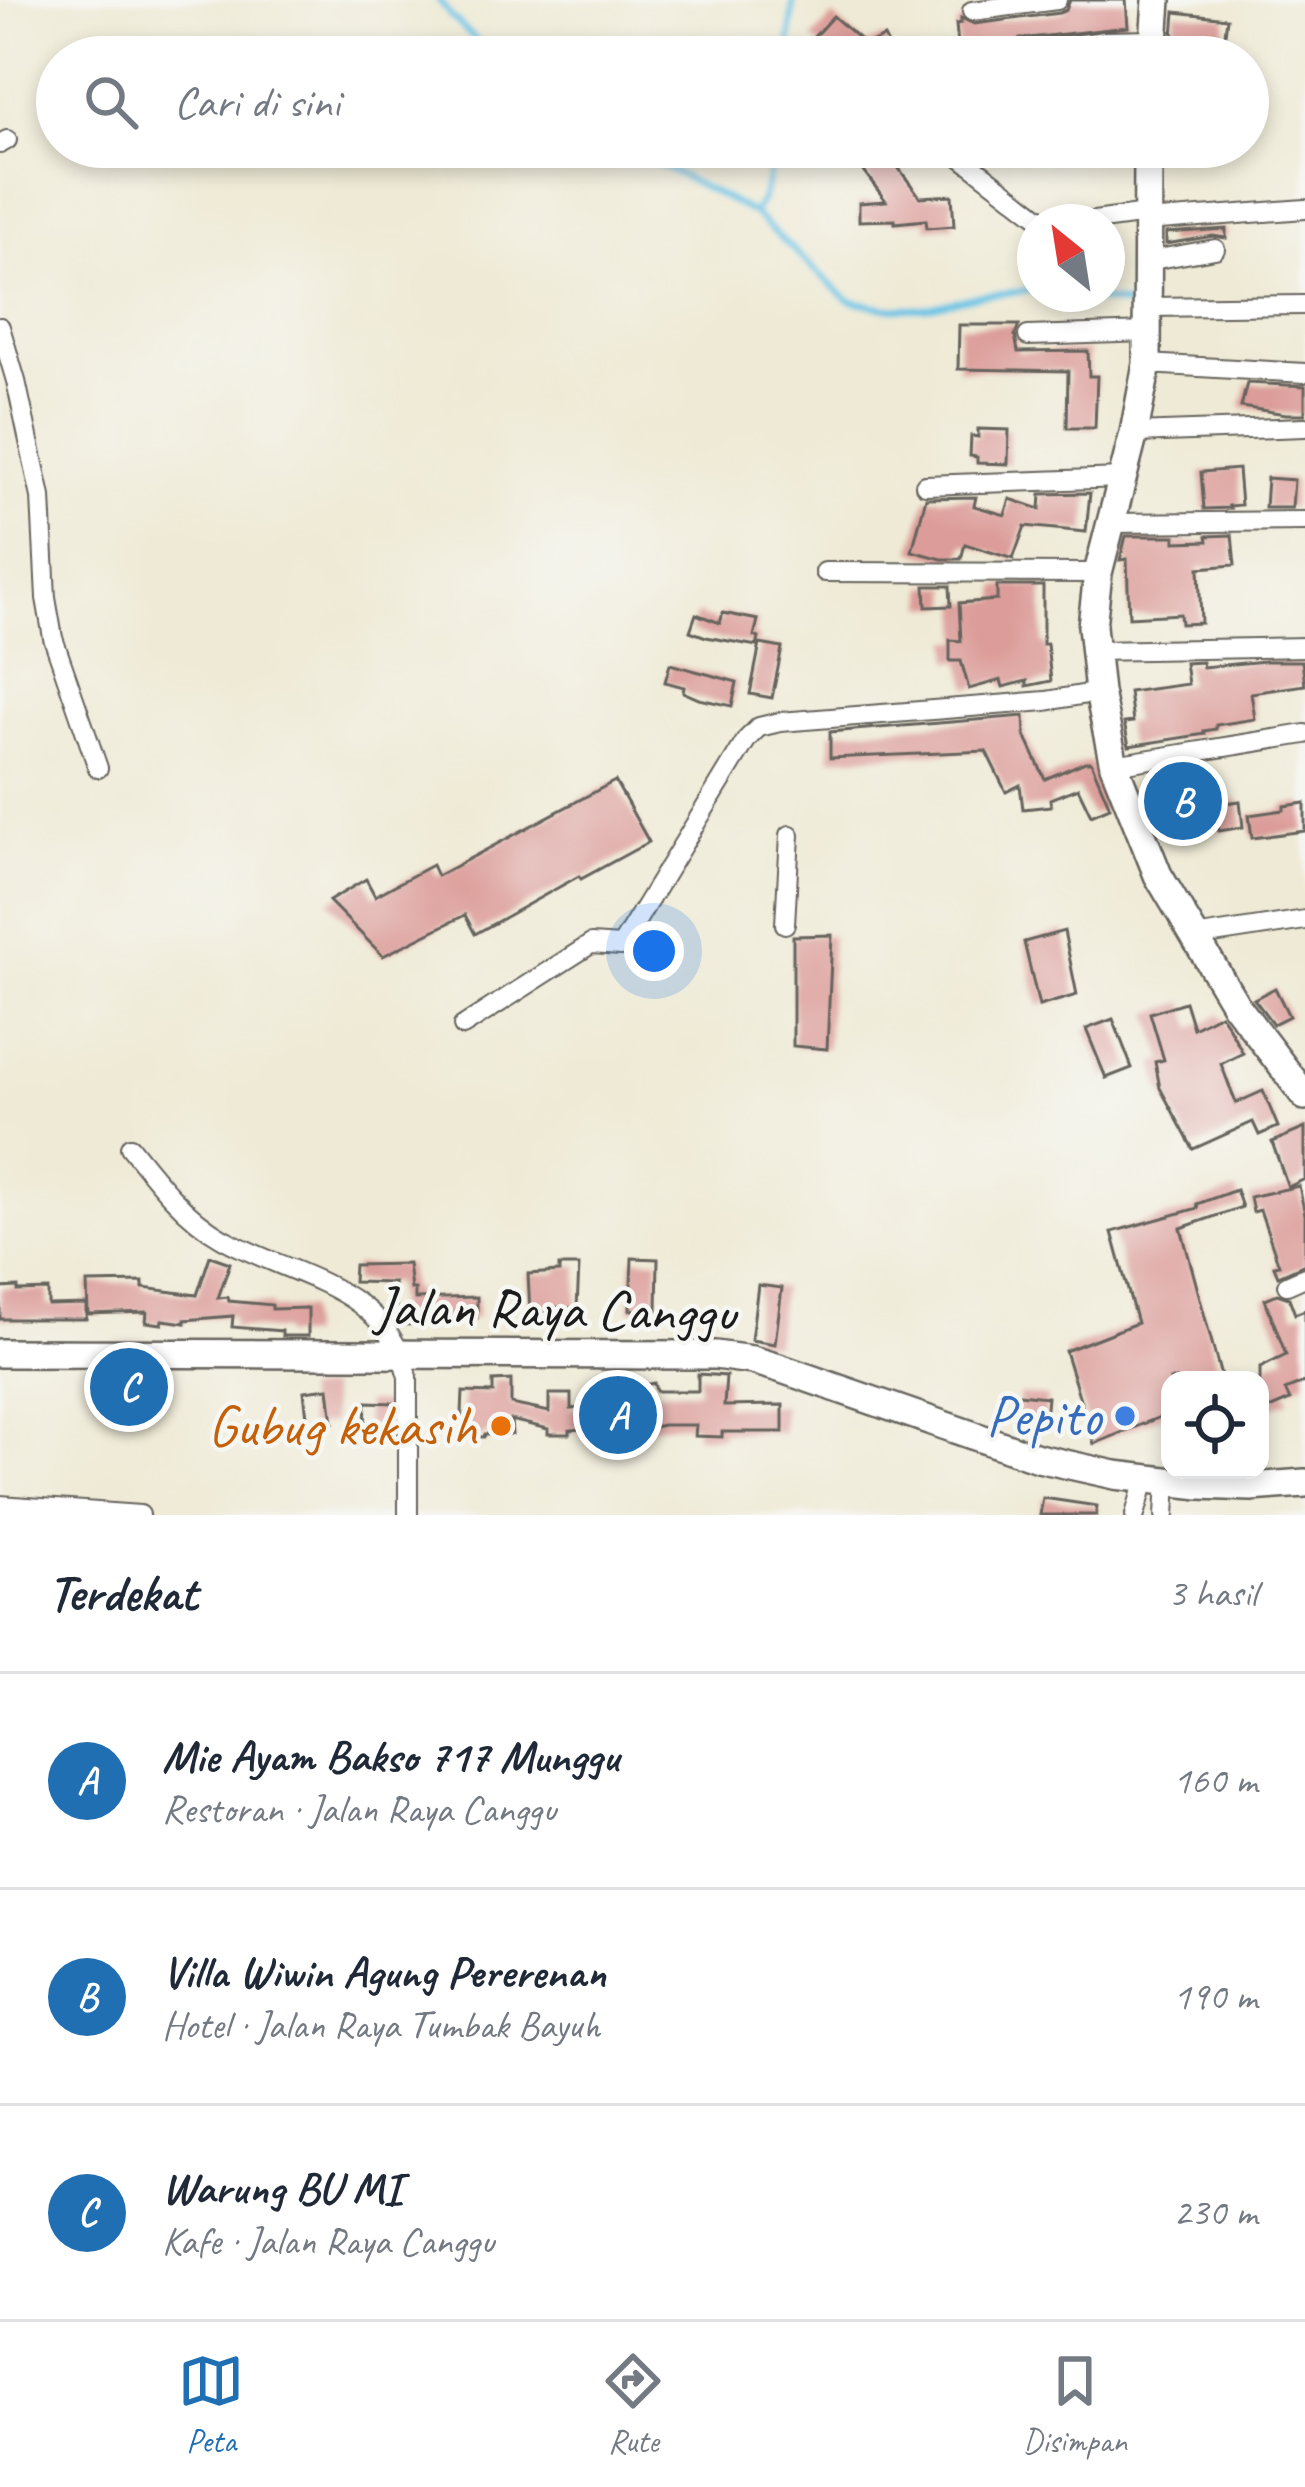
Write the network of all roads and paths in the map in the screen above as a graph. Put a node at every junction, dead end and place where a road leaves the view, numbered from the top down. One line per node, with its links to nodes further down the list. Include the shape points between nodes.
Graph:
1 (1058, 0): 3 (street)
2 (1157, 0): 4 (main road)
3 (972, 11)
4 (1155, 36)
5 (975, 168): 7 (street)
6 (1147, 168): 9 (main road)
7 (1022, 204)
8 (1305, 209): 9 (street)
9 (1146, 217): 10 (street); 12 (main road)
10 (1125, 219)
11 (1215, 249): 12 (street)
12 (1146, 261): 14 (main road)
13 (1305, 305): 14 (street)
14 (1148, 320): 16 (street); 17 (main road)
15 (0, 327): 32 (street, via 41,497 53,638)
16 (1028, 336)
17 (1147, 364): 18 (street); 20 (main road)
18 (1305, 373)
19 (1305, 427): 20 (street)
20 (1134, 433): 21 (main road)
21 (1121, 478): 22 (street); 24 (main road)
22 (925, 484)
23 (1305, 521): 24 (street)
24 (1110, 523): 26 (main road)
25 (825, 572): 26 (street)
26 (1098, 573): 28 (main road)
27 (1305, 647): 28 (street)
28 (1094, 651): 29 (main road)
29 (1099, 692): 31 (main road); 37 (street, via 759,728 621,946 591,944)
30 (1305, 734): 31 (street)
31 (1114, 764): 36 (main road, via 1158,874)
32 (98, 768)
33 (790, 835): 35 (street)
34 (1305, 920): 36 (street)
35 (785, 924)
36 (1194, 937): 38 (main road)
37 (463, 1026)
38 (1303, 1089)
39 (130, 1147): 41 (street, via 168,1195 220,1237 354,1298)
40 (0, 1353): 41 (main road, Jalan Raya Canggu)
41 (403, 1356): 42 (main road, Jalan Raya Canggu, via 752,1360 1038,1458); 48 (street)
42 (1156, 1479): 43 (main road, Jalan Raya Canggu); 49 (street); 50 (street)
43 (1161, 1479)
44 (1260, 1479): 45 (main road, Jalan Raya Canggu)
45 (1305, 1483)
46 (0, 1504): 47 (street)
47 (140, 1515)
48 (408, 1515)
49 (1135, 1515)
50 (1165, 1515)

